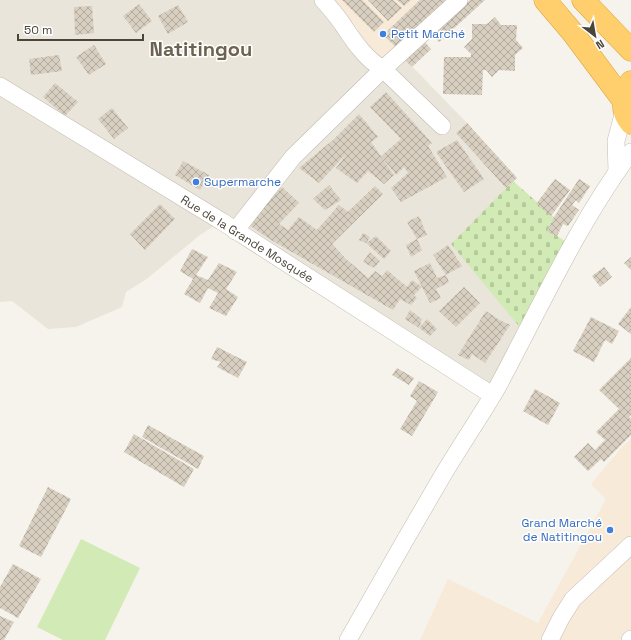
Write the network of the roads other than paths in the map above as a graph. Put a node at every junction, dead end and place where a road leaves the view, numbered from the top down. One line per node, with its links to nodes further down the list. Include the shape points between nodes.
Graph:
1 (323, 0): 6 (street, via 352,40 375,65)
2 (460, 0): 6 (street)
3 (545, 0): 8 (highway)
4 (583, 0): 5 (highway)
5 (631, 50)
6 (383, 69): 9 (street); 12 (street, via 293,157)
7 (0, 86): 12 (street, Rue de la Grande Mosquée)
8 (627, 104): 11 (street, via 616,141)
9 (442, 126)
10 (631, 152): 11 (street)
11 (617, 171): 13 (street, via 584,224)
12 (235, 231): 13 (street, Rue de la Grande Mosquée)
13 (492, 395): 15 (street)
14 (631, 545): 16 (street, via 573,599)
15 (348, 640)
16 (550, 640)

